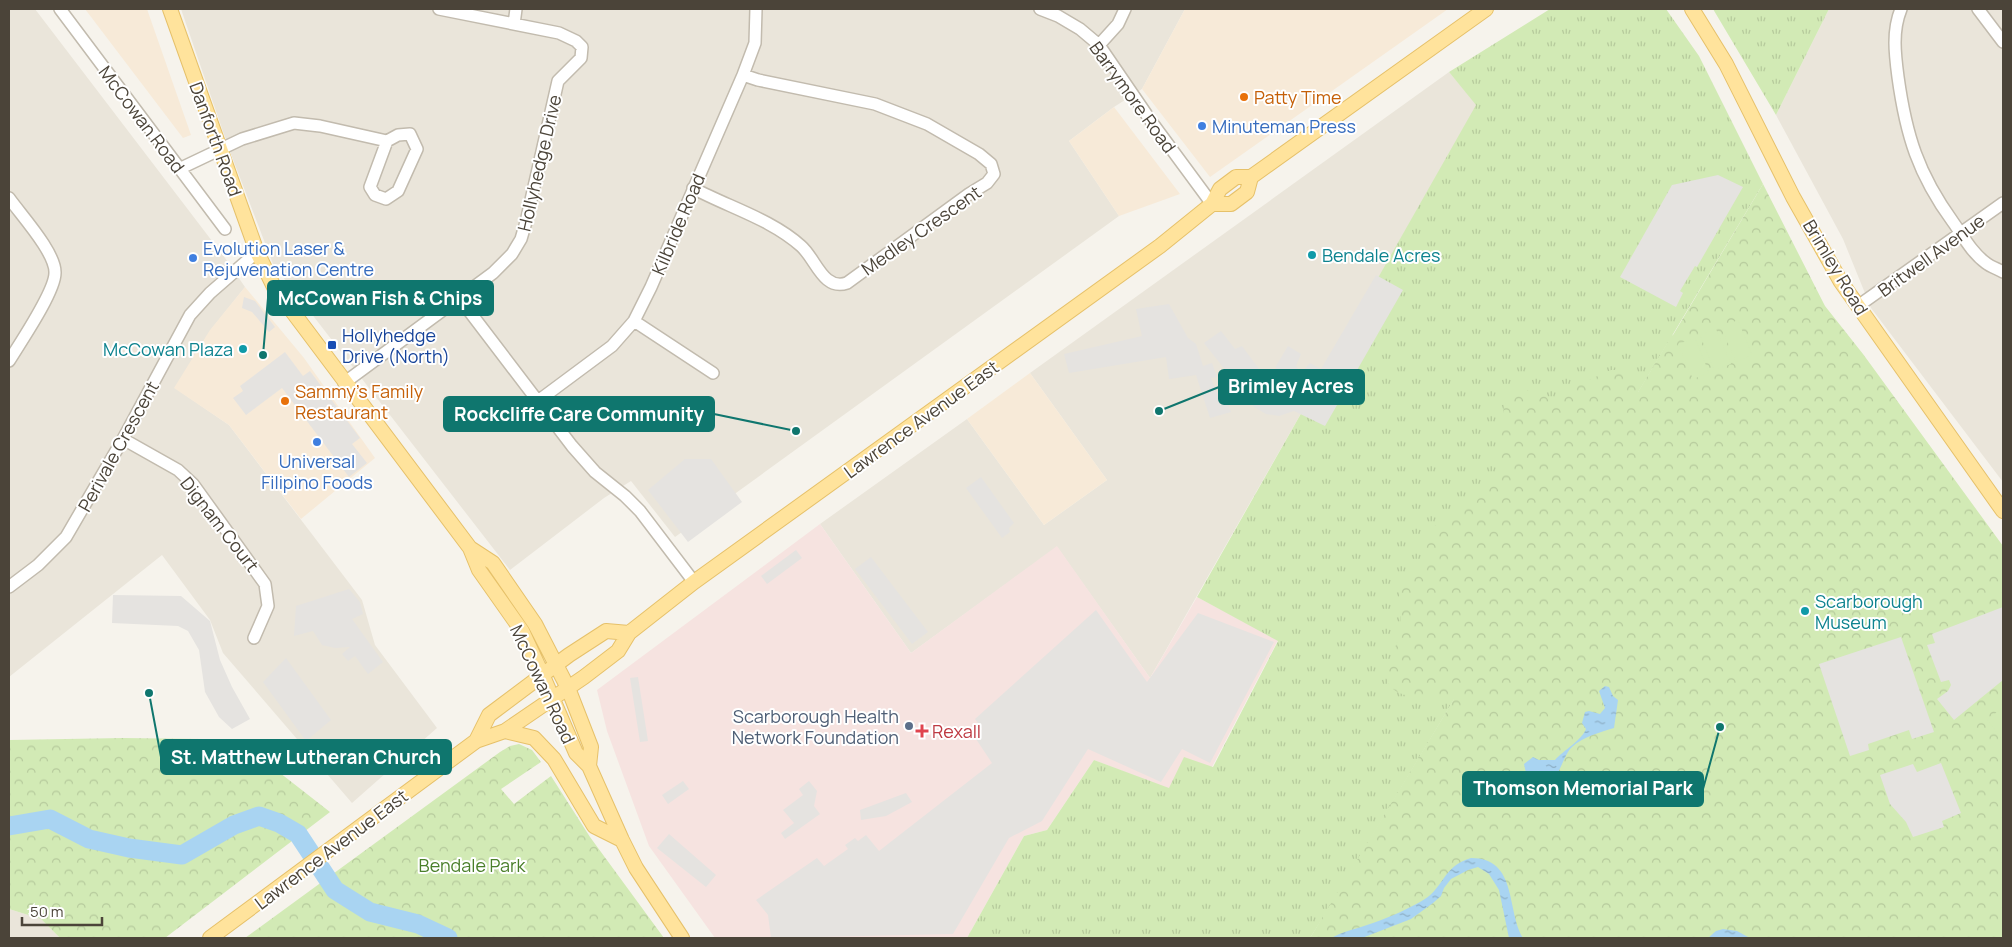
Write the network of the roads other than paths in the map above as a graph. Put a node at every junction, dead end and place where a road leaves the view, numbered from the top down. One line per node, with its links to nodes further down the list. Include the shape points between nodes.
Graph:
1 (60, 9): 18 (street, McCowan Road)
2 (172, 9): 17 (main road, Danforth Road)
3 (440, 9): 12 (street, Hollyhedge Drive)
4 (516, 9): 12 (street)
5 (756, 9): 15 (street, Kilbride Road, via 755,43)
6 (1040, 9): 14 (street, Barrymore Road, via 1080,29)
7 (1125, 9): 14 (street, via 1118,24)
8 (1486, 9): 22 (main road, via 1251,177 1247,192 1231,204)
9 (1692, 9): 29 (main road, Brimley Road, via 1726,64 1793,197)
10 (1901, 9): 24 (street, via 1894,50 1906,125 1926,182)
11 (1978, 9): 13 (street)
12 (514, 24): 28 (street, Hollyhedge Drive, via 551,31 576,41 582,47 581,58 558,81 521,239 512,254 493,273)
13 (2003, 42)
14 (1099, 45): 22 (street, Barrymore Road)
15 (743, 75): 19 (street, Kilbride Road); 19 (street, Medley Crescent, via 875,104 927,124 979,154 991,164 994,174 987,183 847,283 838,286 822,275 801,246 778,230)
16 (387, 141): 16 (street, via 398,135 410,134 417,149 398,190 386,199 375,195 370,186); 17 (street, via 294,123)
17 (219, 149): 18 (street); 25 (main road, Danforth Road)
18 (179, 169): 23 (street, McCowan Road)
19 (693, 188): 30 (street, Kilbride Road)
20 (9, 198): 31 (street, via 49,252 55,272 48,295)
21 (2003, 203): 24 (street, Britwell Avenue)
22 (1212, 204): 38 (main road, Lawrence Avenue East, via 1160,246)
23 (225, 229)
24 (1961, 234): 27 (street, via 1979,257); 29 (street, Britwell Avenue)
25 (257, 252): 26 (main road, Danforth Road); 35 (street, Perivale Crescent, via 190,315)
26 (264, 269): 33 (main road, McCowan Road, via 280,298)
27 (2003, 272)
28 (460, 299): 33 (street, Hollyhedge Drive); 34 (street)
29 (1858, 306): 36 (main road, Brimley Road)
30 (634, 321): 32 (street); 34 (street, Kilbride Road, via 612,346)
31 (9, 362)
32 (713, 373)
33 (344, 383): 37 (main road, McCowan Road)
34 (538, 401): 38 (street, via 581,458 640,511)
35 (123, 439): 39 (street, Perivale Crescent, via 66,537 38,565); 41 (street, Dignam Court, via 178,470 193,484 265,584 268,606)
36 (2003, 511)
37 (470, 548): 42 (main road, McCowan Road, via 493,563 535,624); 43 (main road, McCowan Road, via 479,570 522,631)
38 (694, 582): 40 (main road, Lawrence Avenue East)
39 (9, 587)
40 (629, 633): 42 (main road, Lawrence Avenue East, via 606,631); 44 (main road, Lawrence Avenue East, via 618,651)
41 (254, 638)
42 (557, 664): 43 (main road, Lawrence Avenue East); 44 (main road, McCowan Road)
43 (542, 674): 45 (main road, McCowan Road); 47 (main road, Lawrence Avenue East, via 489,715)
44 (568, 688): 45 (main road, Lawrence Avenue East); 48 (main road, McCowan Road, via 591,746)
45 (553, 699): 46 (main road, Lawrence Avenue East); 48 (main road, McCowan Road, via 576,753)
46 (505, 731): 47 (main road, Lawrence Avenue East); 49 (main road, via 534,738 554,759 594,826)
47 (476, 741): 50 (main road, Lawrence Avenue East)
48 (589, 766): 49 (main road, McCowan Road)
49 (622, 840): 51 (main road, McCowan Road, via 649,890)
50 (210, 938)
51 (682, 938)

